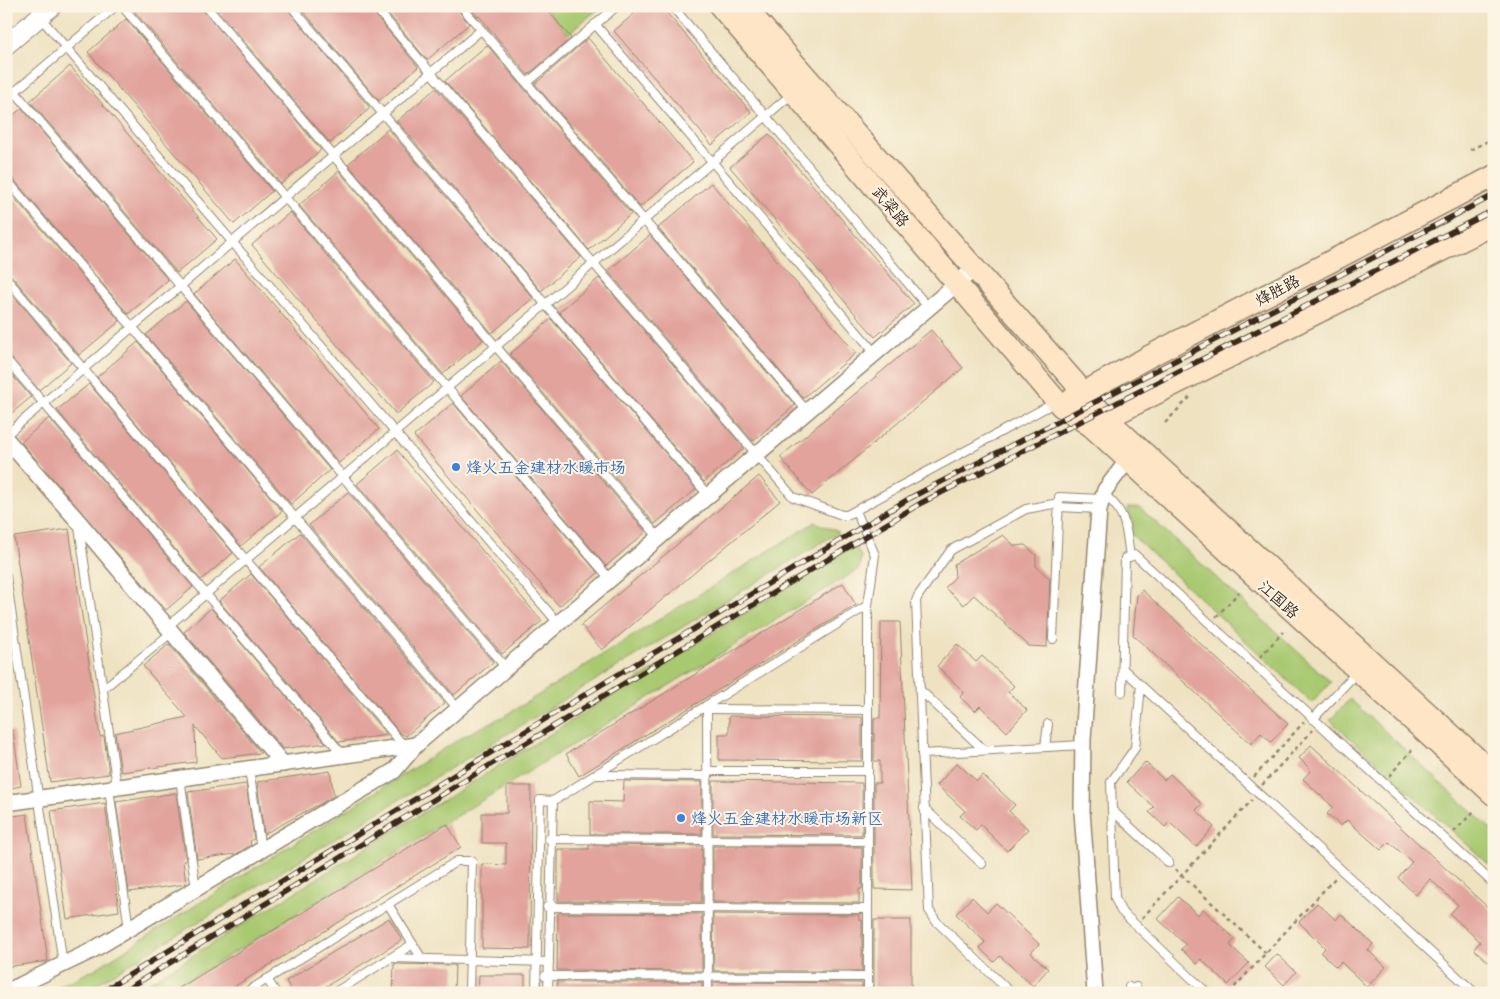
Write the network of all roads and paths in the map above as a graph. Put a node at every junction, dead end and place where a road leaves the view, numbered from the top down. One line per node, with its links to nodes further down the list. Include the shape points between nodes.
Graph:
1 (116, 6): 15 (lane)
2 (122, 6): 29 (lane)
3 (206, 6): 25 (lane)
4 (291, 6): 21 (lane)
5 (374, 6): 16 (lane)
6 (461, 6): 13 (lane)
7 (616, 6): 12 (lane)
8 (672, 6): 22 (lane)
9 (720, 6): 19 (main road, 武梁路)
10 (744, 6): 34 (main road, 武梁路)
11 (46, 11): 14 (street); 15 (lane)
12 (595, 24): 17 (lane); 26 (lane)
13 (481, 30): 16 (lane); 17 (lane)
14 (6, 46)
15 (67, 48): 18 (lane); 32 (lane)
16 (431, 73): 21 (lane); 33 (lane)
17 (527, 83): 30 (lane)
18 (15, 92): 20 (lane); 37 (lane)
19 (794, 92): 22 (lane); 36 (main road, 武梁路)
20 (6, 100)
21 (383, 114): 25 (lane); 38 (lane)
22 (765, 116): 26 (lane); 39 (lane)
23 (1494, 138): 24 (path)
24 (1470, 150)
25 (333, 156): 29 (lane); 41 (lane)
26 (712, 162): 30 (lane); 42 (lane)
27 (1494, 176): 46 (main road, 烽胜路)
28 (6, 180): 40 (lane)
29 (285, 198): 32 (lane); 45 (lane)
30 (644, 220): 33 (lane); 49 (lane)
31 (1494, 224): 50 (main road)
32 (233, 242): 37 (lane); 51 (lane)
33 (593, 264): 38 (lane); 54 (lane)
34 (974, 269): 36 (street); 46 (main road, 武梁路)
35 (6, 278): 44 (lane)
36 (957, 283): 39 (street); 48 (main road, 武梁路)
37 (181, 286): 40 (lane); 56 (lane)
38 (545, 304): 41 (lane); 57 (lane)
39 (928, 308): 42 (street)
40 (132, 328): 44 (lane); 61 (lane)
41 (496, 346): 45 (lane); 63 (lane)
42 (875, 353): 49 (street)
43 (6, 359): 47 (lane)
44 (84, 369): 47 (lane); 65 (lane)
45 (447, 388): 51 (lane); 67 (lane)
46 (1084, 392): 48 (main road, 烽胜路); 50 (main road, 江国路)
47 (44, 403): 52 (lane); 69 (lane)
48 (1059, 404): 50 (main road, 江国路); 60 (lane)
49 (807, 411): 54 (street)
50 (1099, 423): 55 (main road, 江国路); 100 (main road, 江国路)
51 (395, 432): 56 (lane); 71 (lane)
52 (6, 435)
53 (6, 439): 62 (street)
54 (756, 455): 57 (street); 60 (lane, via 793,497 842,516)
55 (1127, 461): 58 (street); 79 (main road, 江国路)
56 (343, 476): 61 (lane); 77 (lane)
57 (708, 496): 63 (street)
58 (1101, 501): 59 (lane); 64 (lane, via 1113,501 1122,514); 89 (street)
59 (1059, 505): 75 (lane); 82 (lane, via 1026,509 945,556 916,601)
60 (856, 510): 70 (lane, via 875,555)
61 (295, 518): 65 (lane); 85 (lane)
62 (78, 520): 73 (street); 81 (lane)
63 (659, 538): 67 (street)
64 (1130, 557): 72 (lane, via 1136,555); 78 (lane, via 1125,558)
65 (246, 559): 69 (lane); 90 (lane)
66 (6, 576): 108 (lane)
67 (610, 579): 71 (street)
68 (1239, 592): 72 (path)
69 (206, 594): 73 (lane); 95 (lane)
70 (868, 605): 84 (lane); 86 (lane)
71 (558, 624): 77 (street)
72 (1210, 624): 76 (lane)
73 (169, 630): 81 (lane); 96 (street)
74 (1283, 632): 76 (path)
75 (1053, 639)
76 (1254, 664): 87 (lane)
77 (506, 668): 85 (street)
78 (1124, 669): 80 (lane); 83 (lane)
79 (1358, 671): 87 (lane); 107 (main road, 江国路)
80 (1141, 685): 104 (lane); 113 (lane, via 1136,748 1113,777)
81 (103, 689): 105 (lane)
82 (920, 690): 92 (lane); 94 (lane)
83 (1122, 692)
84 (708, 707): 86 (lane); 99 (lane); 101 (lane)
85 (458, 709): 90 (street)
86 (868, 710): 98 (lane)
87 (1314, 719): 103 (lane); 104 (path); 106 (path)
88 (1048, 724): 91 (lane)
89 (1083, 744): 91 (lane); 156 (street, via 1082,811)
90 (410, 746): 95 (street); 119 (street, via 394,771)
91 (1046, 747): 92 (lane)
92 (984, 750): 94 (lane)
93 (1412, 750): 103 (path)
94 (922, 754): 111 (lane)
95 (343, 756): 96 (street)
96 (283, 764): 97 (street)
97 (249, 769): 102 (street); 119 (lane)
98 (868, 771): 99 (lane); 117 (lane)
99 (708, 773): 101 (lane); 116 (lane)
100 (1494, 774)
101 (595, 775): 109 (lane)
102 (180, 778): 105 (street); 125 (lane)
103 (1383, 782): 118 (lane)
104 (1248, 783): 106 (lane)
105 (113, 788): 108 (street); 132 (lane)
106 (1257, 792): 122 (lane); 123 (path)
107 (1494, 795)
108 (39, 798): 110 (street); 140 (lane)
109 (553, 801): 114 (lane, via 540,800); 115 (lane)
110 (6, 803)
111 (924, 808): 121 (lane); 155 (lane, via 928,903 932,916)
112 (1476, 809): 118 (path)
113 (1113, 811): 120 (lane); 131 (lane, via 1115,898 1121,911)
114 (539, 839): 115 (lane); 127 (lane)
115 (552, 839): 116 (lane); 128 (lane)
116 (708, 840): 117 (lane); 129 (lane)
117 (868, 841): 130 (lane)
118 (1446, 841): 124 (lane)
119 (261, 850): 125 (street)
120 (1169, 863): 123 (path)
121 (982, 864)
122 (1342, 871): 134 (path); 159 (lane)
123 (1182, 875): 131 (path); 134 (path)
124 (1494, 884)
125 (196, 888): 132 (street)
126 (388, 904): 133 (lane); 137 (lane, via 457,861 472,861); 145 (lane)
127 (538, 907): 128 (lane); 138 (lane)
128 (550, 907): 129 (lane); 139 (lane)
129 (708, 908): 130 (lane); 143 (lane)
130 (868, 909): 144 (lane)
131 (1136, 925): 157 (lane)
132 (129, 929): 140 (street)
133 (413, 944): 135 (lane); 136 (lane)
134 (1266, 953): 158 (path)
135 (390, 958): 136 (lane); 149 (lane)
136 (422, 959): 137 (lane)
137 (470, 960): 138 (lane); 150 (lane)
138 (536, 962): 139 (lane); 141 (lane)
139 (549, 962): 142 (lane)
140 (63, 964): 146 (street)
141 (536, 976): 142 (lane); 151 (lane)
142 (548, 976): 143 (lane); 152 (lane)
143 (708, 977): 144 (lane); 153 (lane)
144 (868, 978): 154 (lane)
145 (267, 979): 147 (lane); 148 (lane)
146 (6, 992)
147 (245, 993)
148 (276, 993)
149 (334, 993)
150 (469, 993)
151 (536, 993)
152 (548, 993)
153 (708, 993)
154 (868, 993)
155 (1011, 993)
156 (1095, 993)
157 (1207, 993)
158 (1229, 993)
159 (1475, 993)

